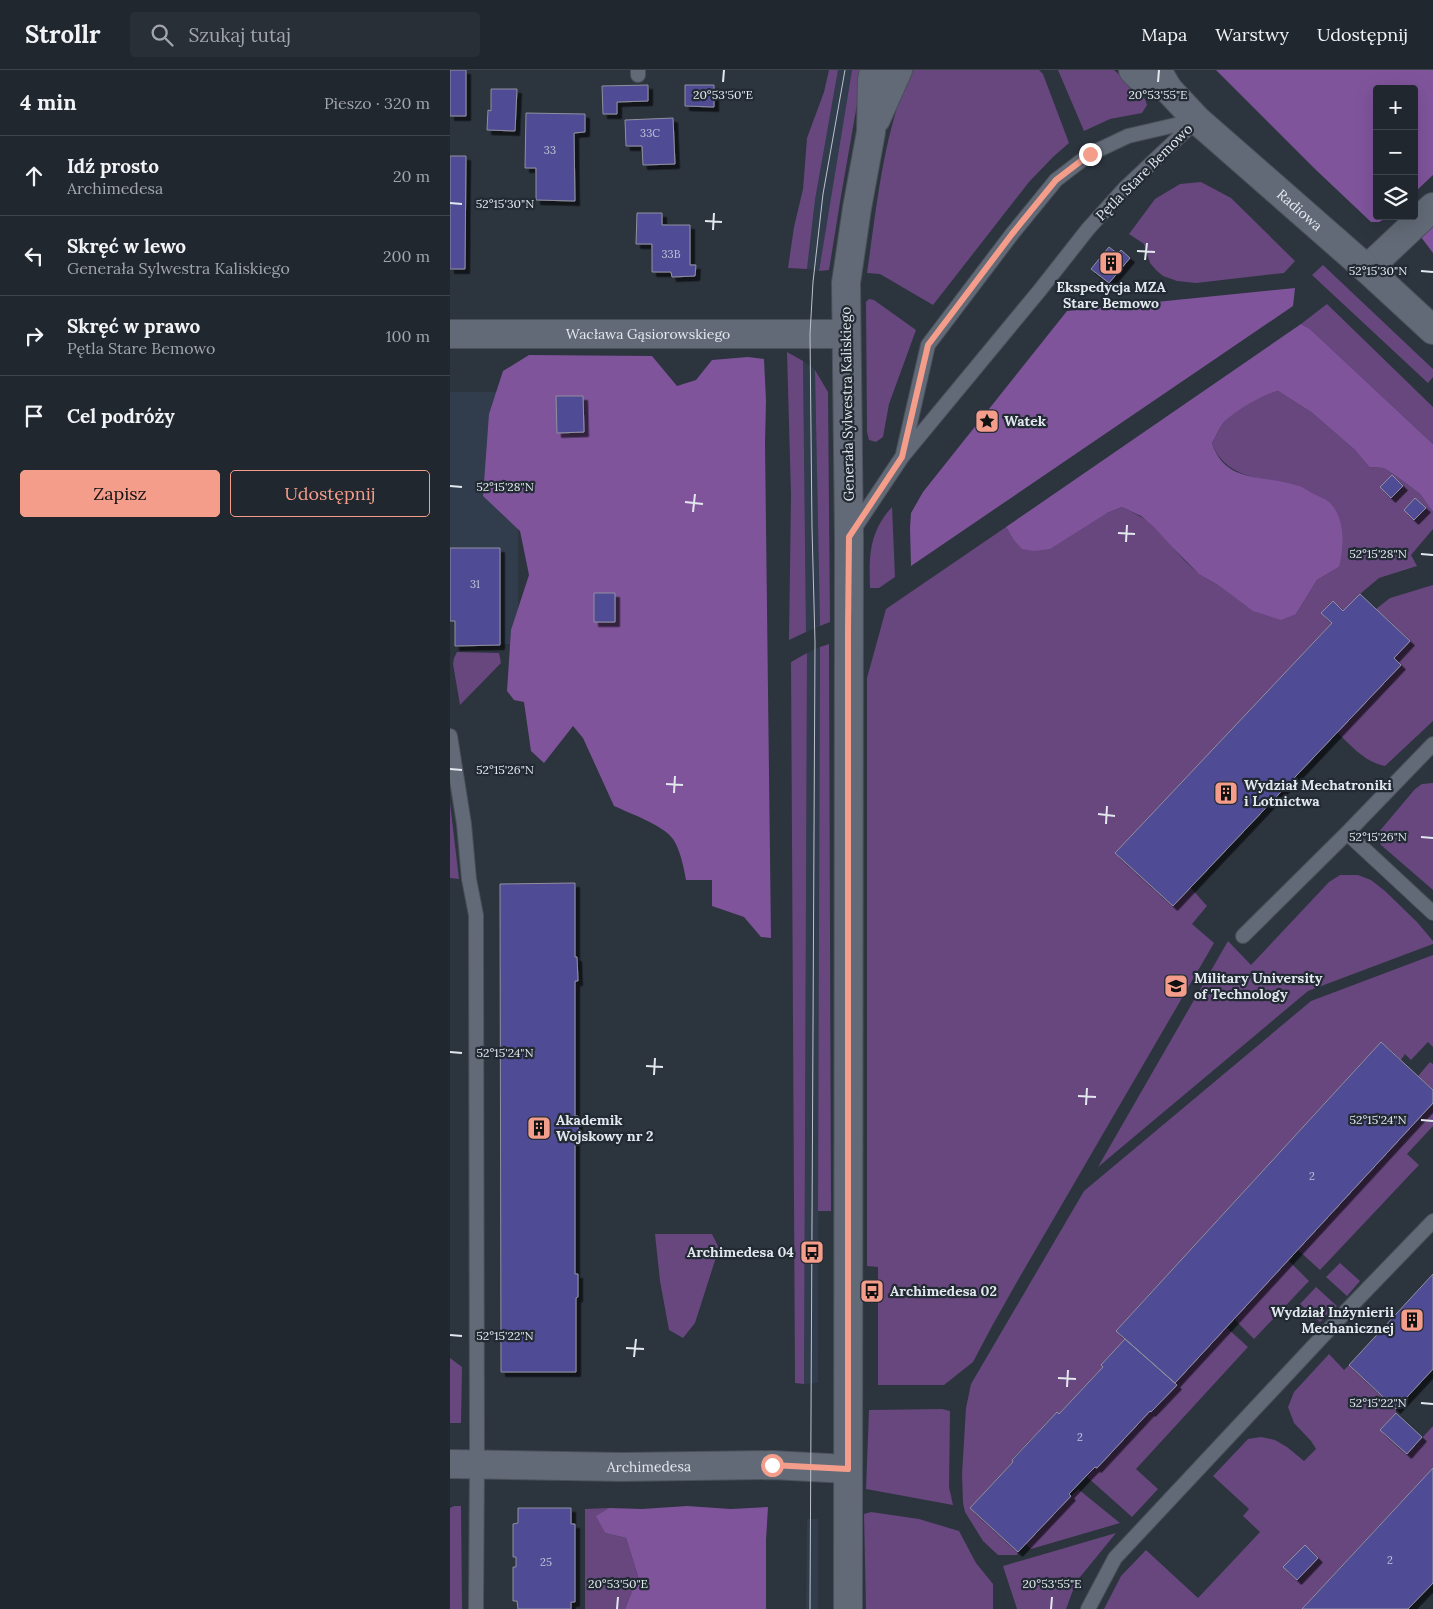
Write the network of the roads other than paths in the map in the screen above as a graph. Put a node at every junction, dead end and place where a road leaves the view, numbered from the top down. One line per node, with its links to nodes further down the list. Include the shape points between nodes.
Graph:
1 (874, 70): 6 (street, Generała Sylwestra Kaliskiego)
2 (898, 70): 6 (street, Generała Sylwestra Kaliskiego)
3 (1133, 70): 4 (street, Radiowa, via 1141,78)
4 (1162, 80): 5 (street, Radiowa)
5 (1197, 120): 8 (street, Radiowa); 12 (lane, Pętla Stare Bemowo, via 1125,188 1088,229); 12 (lane, Pętla Stare Bemowo, via 1128,136 1090,154 1056,180 928,345)
6 (871, 132): 11 (street, Generała Sylwestra Kaliskiego, via 846,283)
7 (1433, 207): 8 (street)
8 (1367, 269): 9 (street, Radiowa)
9 (1433, 330)
10 (450, 334): 11 (street, Wacława Gąsiorowskiego)
11 (846, 334): 13 (street, Generała Sylwestra Kaliskiego)
12 (902, 457): 13 (lane, Pętla Stare Bemowo)
13 (849, 537): 22 (street, Generała Sylwestra Kaliskiego)
14 (450, 736): 21 (lane, via 476,915)
15 (1433, 744): 16 (lane)
16 (1347, 833): 17 (lane); 18 (lane)
17 (1433, 913)
18 (1243, 936)
19 (1433, 1221): 25 (lane, via 1115,1558)
20 (450, 1464): 21 (street, Archimedesa)
21 (477, 1464): 22 (street, Archimedesa, via 622,1467 772,1465); 23 (lane)
22 (848, 1469): 24 (street, Generała Sylwestra Kaliskiego)
23 (476, 1609)
24 (848, 1609)
25 (1088, 1609)

